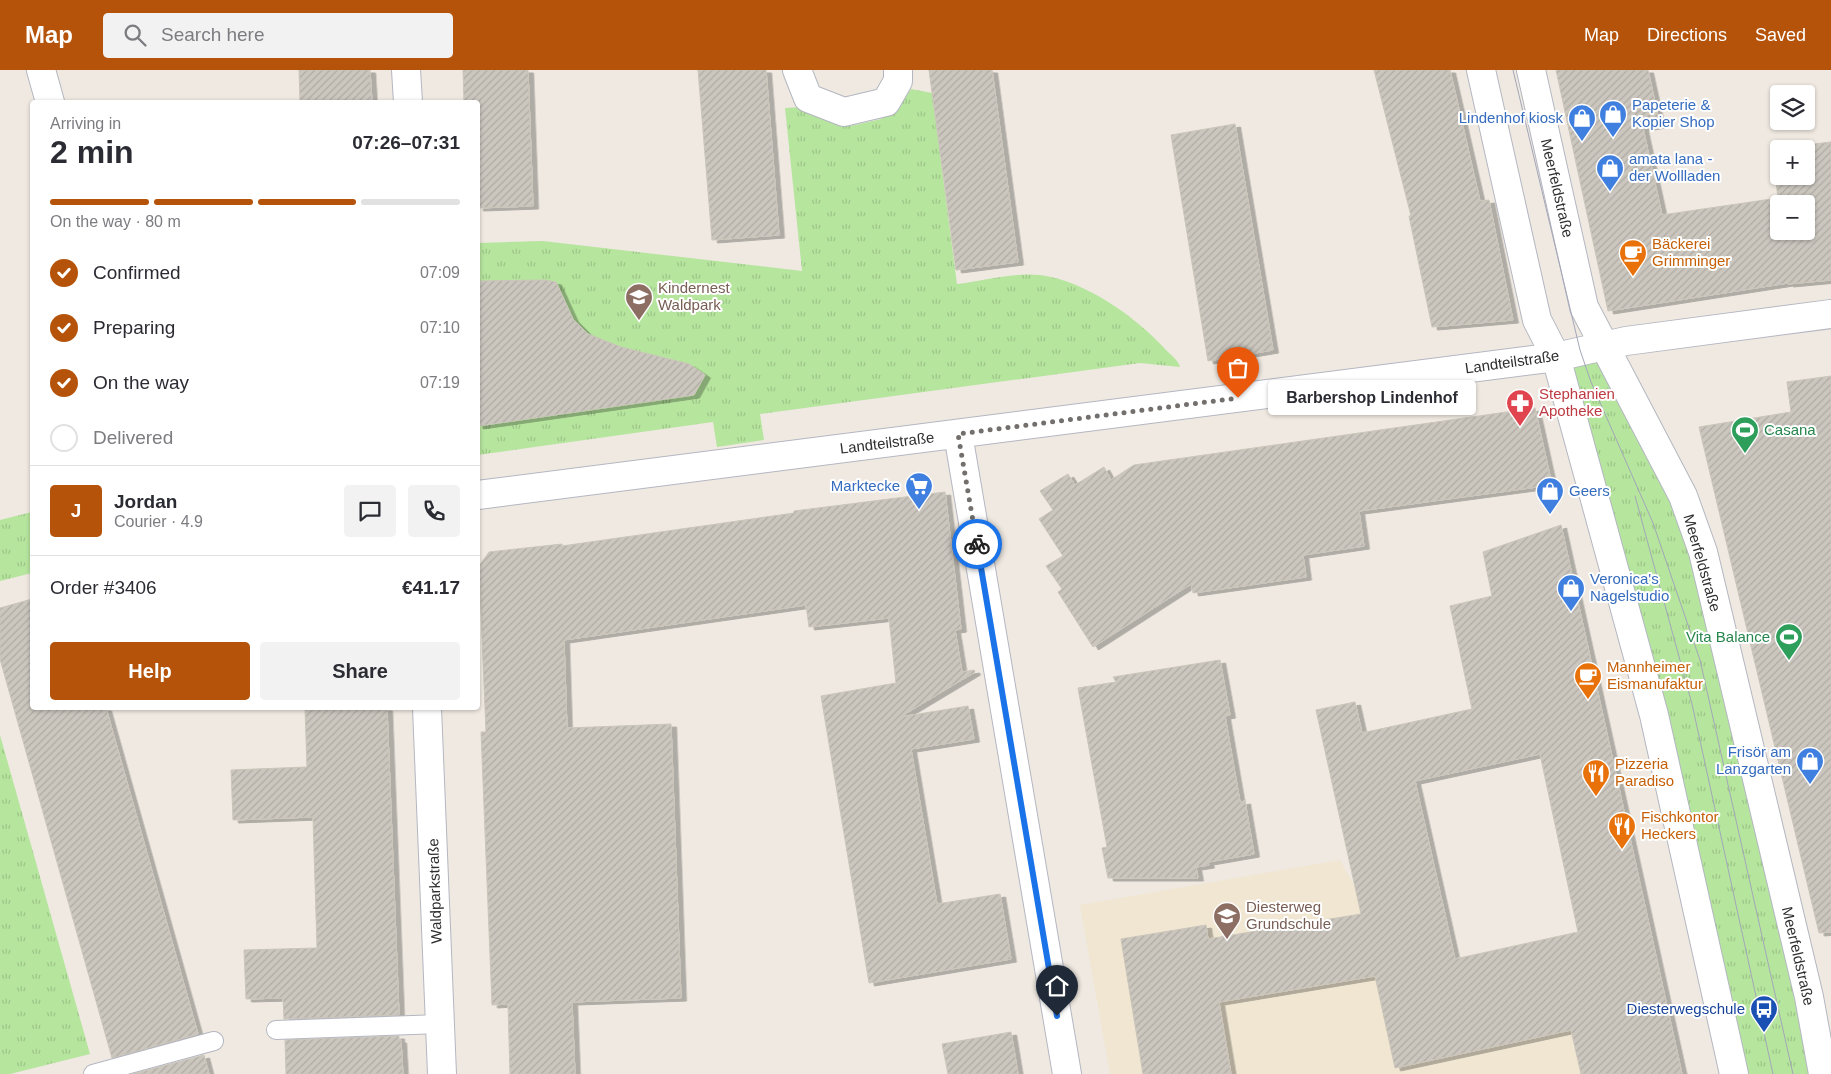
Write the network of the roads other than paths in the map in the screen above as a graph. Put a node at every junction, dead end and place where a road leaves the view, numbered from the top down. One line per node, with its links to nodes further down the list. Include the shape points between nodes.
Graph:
1 (41, 70): 7 (street)
2 (406, 70): 8 (street)
3 (797, 70): 4 (street, via 808,98 844,112 886,102 898,81)
4 (898, 70)
5 (1482, 70): 11 (street, via 1537,320)
6 (1531, 70): 10 (street, Meerfeldstraße, via 1584,307)
7 (49, 100)
8 (408, 100)
9 (1831, 314): 10 (street, Landteilstraße)
10 (1604, 345): 11 (street, Landteilstraße); 22 (street, Meerfeldstraße, via 1683,496 1702,552 1809,997)
11 (1556, 357): 12 (street, Landteilstraße); 21 (street, via 1654,716)
12 (958, 434): 13 (street, Landteilstraße); 20 (street)
13 (480, 495)
14 (427, 710): 15 (street, Waldparkstraße)
15 (440, 1024): 16 (lane); 19 (street, Waldparkstraße)
16 (276, 1030)
17 (214, 1040): 18 (lane)
18 (93, 1074)
19 (442, 1074)
20 (1067, 1074)
21 (1734, 1074)
22 (1823, 1074)

